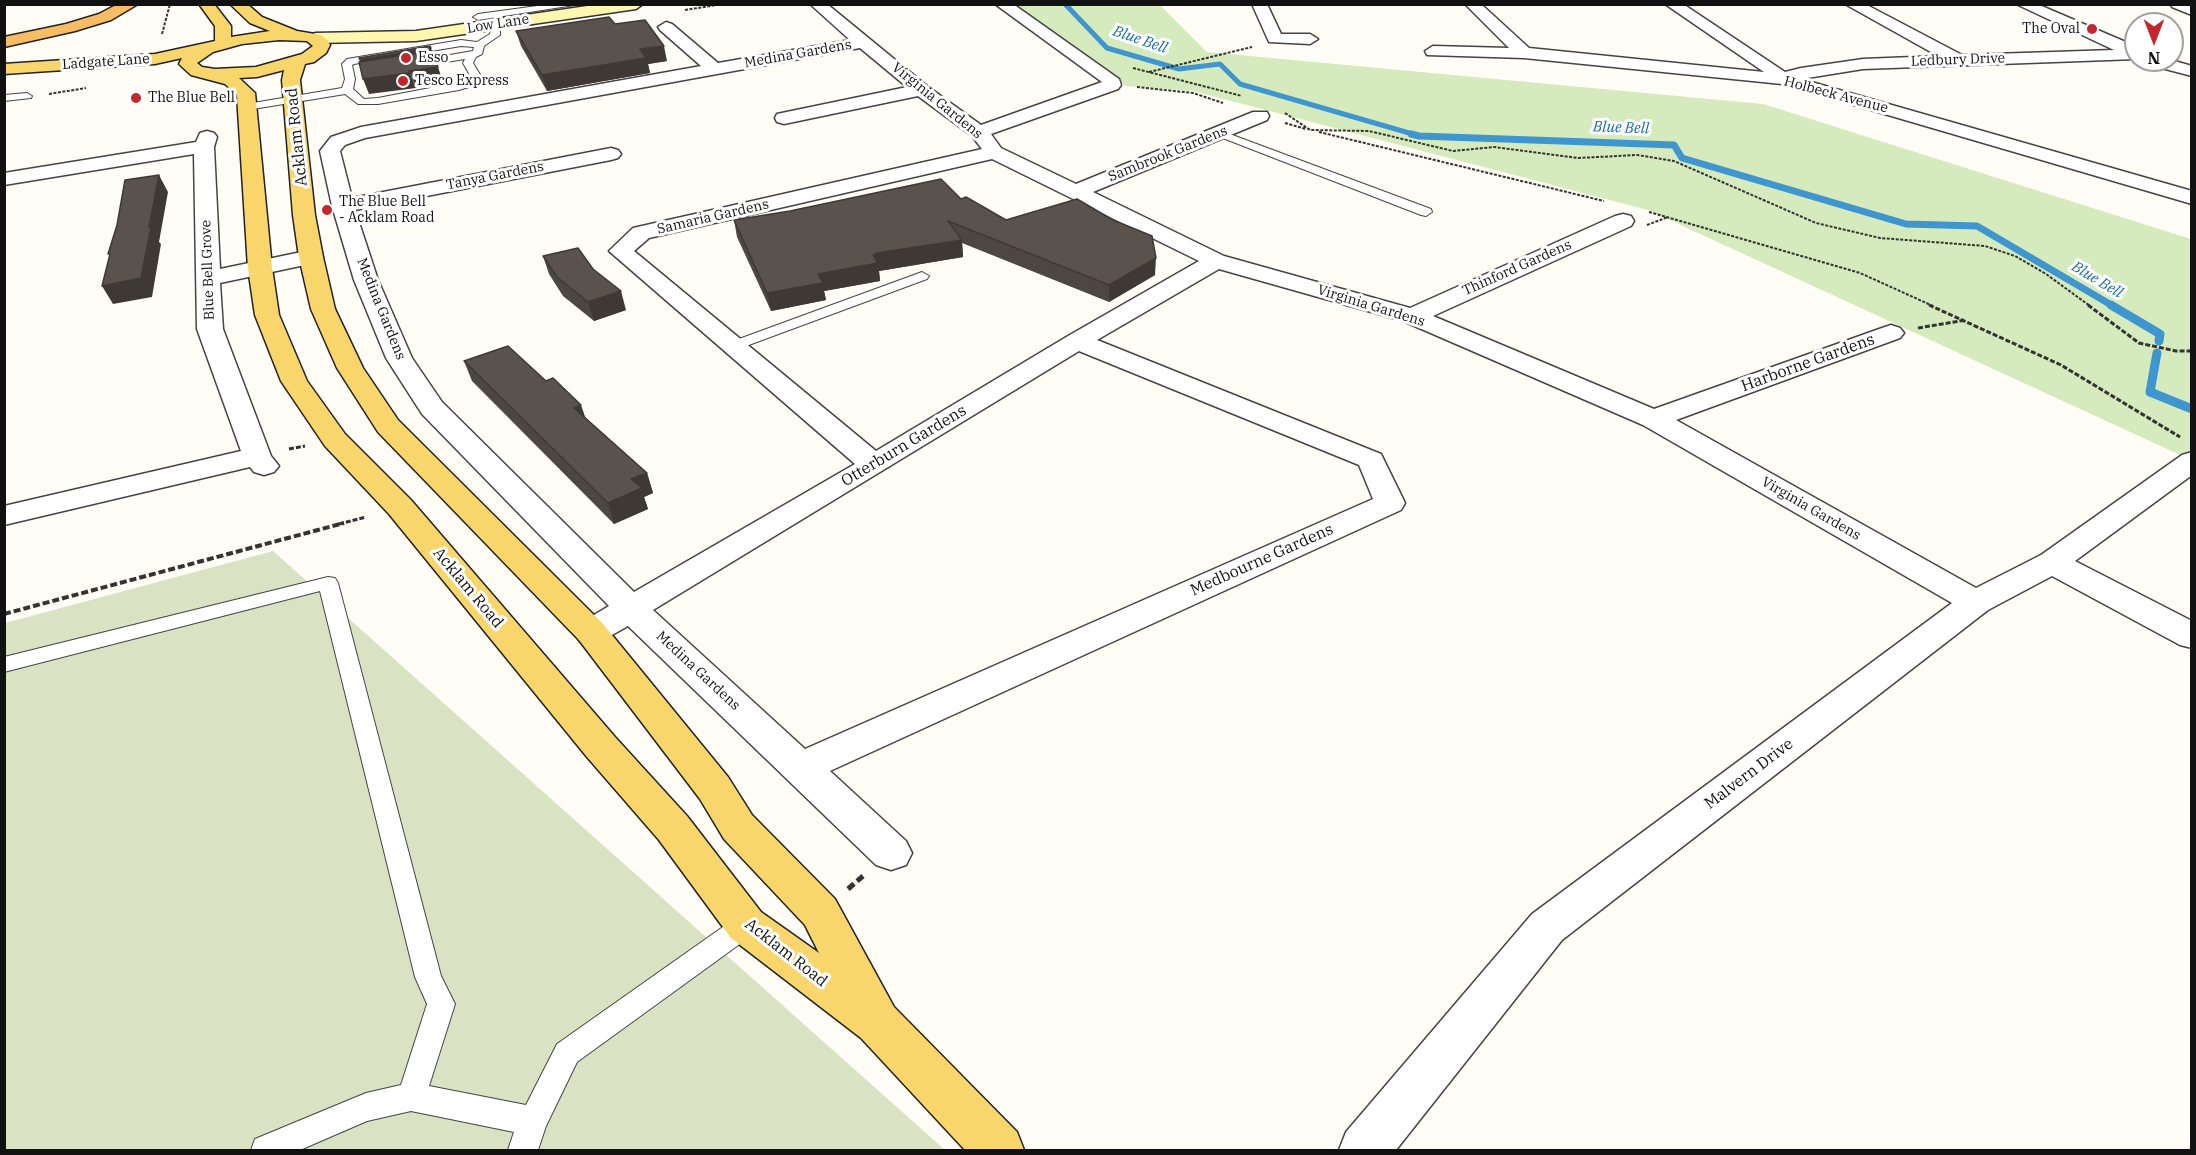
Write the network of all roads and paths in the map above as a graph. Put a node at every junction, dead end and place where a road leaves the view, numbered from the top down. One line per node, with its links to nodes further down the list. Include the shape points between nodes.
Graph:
1 (131, 4): 22 (highway, via 105,17)
2 (206, 4): 25 (main road, via 223,26)
3 (237, 4): 19 (main road, via 256,20)
4 (577, 4): 15 (lane)
5 (636, 4): 15 (main road, Low Lane)
6 (817, 4): 23 (street, Virginia Gardens)
7 (1002, 4): 30 (street)
8 (1259, 4): 20 (street)
9 (1472, 4): 29 (street)
10 (1672, 4): 40 (street)
11 (1852, 4): 33 (street)
12 (2023, 4): 26 (street)
13 (2177, 4): 14 (street)
14 (2192, 10)
15 (551, 12): 16 (lane); 17 (main road, Low Lane)
16 (478, 17)
17 (495, 25): 24 (lane, via 495,34); 27 (main road, Low Lane)
18 (666, 27): 36 (street)
19 (296, 35): 25 (main road, Ladgate Lane, via 260,36); 27 (main road)
20 (1275, 39): 21 (street); 38 (path)
21 (1310, 39)
22 (4, 42)
23 (864, 42): 36 (street, Medina Gardens); 43 (street, Virginia Gardens)
24 (479, 45): 32 (lane, via 478,52); 42 (lane, via 461,43 358,59 347,64 355,74)
25 (215, 46): 35 (main road, Ladgate Lane, via 155,58); 37 (main road, via 190,59 188,64)
26 (2124, 49)
27 (310, 51): 37 (main road, Ladgate Lane, via 257,72); 46 (main road, Acklam Road, via 293,69)
28 (1433, 51): 29 (street, Holbeck Avenue)
29 (1524, 53): 40 (street, Holbeck Avenue)
30 (1071, 54): 38 (path); 41 (street, via 1110,79)
31 (2124, 54): 33 (street, Ledbury Drive)
32 (472, 55): 34 (lane); 42 (lane, via 468,63 477,78 459,87 362,102)
33 (1956, 59): 40 (street, Ledbury Drive, via 1863,64 1801,73)
34 (405, 65)
35 (4, 69)
36 (714, 69): 59 (street, Medina Gardens, via 361,133 338,141 330,151)
37 (206, 72): 39 (main road, Ladgate Lane, via 112,71); 47 (main road, Acklam Road, via 231,80 246,93)
38 (1148, 72): 48 (path)
39 (4, 77)
40 (1782, 80): 58 (street, Holbeck Avenue)
41 (1112, 85): 48 (path, via 1192,93); 52 (street)
42 (347, 90): 46 (lane)
43 (921, 90): 50 (street); 52 (street, Virginia Gardens)
44 (27, 96): 45 (lane)
45 (4, 98)
46 (293, 100): 47 (lane); 63 (main road, Acklam Road)
47 (247, 107): 65 (main road, Acklam Road)
48 (1256, 108): 51 (path); 53 (street, Sambrook Gardens)
49 (1284, 112): 51 (path)
50 (784, 118)
51 (1311, 130): 62 (path); 73 (path, via 1369,131 1453,151 1494,147 1578,158 1637,155 1674,161 1816,223 1880,238 1985,246 2014,256 2046,274 2139,343)
52 (979, 132): 54 (street, Virginia Gardens)
53 (1219, 133): 57 (street, Sambrook Gardens); 61 (lane)
54 (994, 152): 57 (street, Virginia Gardens); 72 (street, Samaria Gardens, via 642,233 620,251)
55 (611, 154): 59 (street, Tanya Gardens)
56 (4, 180): 67 (street, Blue Bell Grove, via 206,142)
57 (1076, 192): 64 (street, Virginia Gardens)
58 (2192, 198)
59 (343, 206): 83 (street, Medina Gardens, via 366,280 399,358 432,408)
60 (1645, 211): 69 (path, via 1860,273)
61 (1426, 212)
62 (1617, 212): 68 (street, Thinford Gardens)
63 (311, 257): 65 (street); 85 (main road, Acklam Road, via 323,309 335,339 388,426)
64 (1216, 261): 68 (street, Virginia Gardens); 71 (street, Otterburn Gardens)
65 (260, 268): 67 (street); 75 (main road, Acklam Road, via 267,315 276,341 294,381)
66 (922, 276): 72 (lane)
67 (209, 278): 77 (street, Blue Bell Grove, via 210,329)
68 (1412, 316): 74 (street, Virginia Gardens)
69 (1966, 320): 70 (path, Harborne Gardens); 76 (path, via 2061,365)
70 (1890, 333): 74 (street, Harborne Gardens)
71 (1077, 341): 78 (street, Otterburn Gardens); 88 (street, Medbourne Gardens, via 1371,460 1390,503)
72 (733, 346): 78 (street, Samaria Gardens)
73 (2192, 351)
74 (1653, 419): 82 (street, Virginia Gardens)
75 (335, 440): 77 (path); 79 (main road, Acklam Road)
76 (2186, 449): 81 (street, Malvern Drive)
77 (261, 461): 80 (street)
78 (874, 465): 83 (street, Otterburn Gardens)
79 (400, 507): 84 (path); 91 (main road, Acklam Road, via 673,828)
80 (4, 516)
81 (2052, 562): 82 (street, Malvern Drive); 86 (street)
82 (1976, 602): 98 (street, Malvern Drive, via 1547,927)
83 (630, 608): 85 (street, Otterburn Gardens); 88 (street, Medina Gardens)
84 (4, 614)
85 (591, 632): 90 (main road, Acklam Road, via 714,788 738,827)
86 (2192, 636)
87 (4, 664): 93 (lane, via 328,583 428,977 441,1004)
88 (802, 767): 89 (street, Medina Gardens)
89 (891, 853): 90 (path)
90 (819, 912): 92 (main road, Acklam Road)
91 (746, 925): 92 (main road, Acklam Road); 94 (lane, via 567,1053)
92 (878, 1023): 97 (main road, Acklam Road)
93 (411, 1097): 94 (lane); 95 (lane, via 366,1107)
94 (533, 1120): 96 (lane)
95 (266, 1150)
96 (523, 1150)
97 (999, 1150)
98 (1364, 1150)

